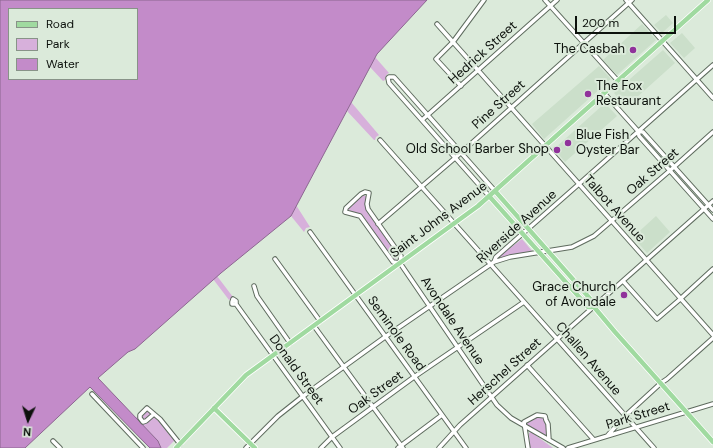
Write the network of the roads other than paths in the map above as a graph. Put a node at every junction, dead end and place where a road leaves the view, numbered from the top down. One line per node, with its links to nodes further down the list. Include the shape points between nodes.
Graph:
1 (484, 0): 9 (street)
2 (545, 0): 6 (street)
3 (557, 0): 6 (street, Hedrick Street)
4 (708, 0): 8 (main road, Saint Johns Avenue)
5 (629, 1): 8 (street); 10 (street, Pine Street)
6 (550, 6): 10 (street); 12 (street, Hedrick Street)
7 (437, 24): 9 (street, Talbot Avenue)
8 (663, 41): 13 (street); 14 (main road, Saint Johns Avenue)
9 (453, 42): 12 (street, Talbot Avenue); 15 (street, via 436,59)
10 (584, 43): 14 (street); 18 (street, Pine Street)
11 (713, 65): 13 (street, Riverside Avenue)
12 (479, 70): 15 (street, Hedrick Street); 18 (street, Talbot Avenue)
13 (696, 79): 17 (street); 21 (street, Riverside Avenue)
14 (618, 81): 16 (main road, Saint Johns Avenue)
15 (460, 86): 19 (street, Hedrick Street)
16 (604, 93): 21 (street); 24 (main road, Saint Johns Avenue)
17 (713, 98)
18 (511, 108): 24 (street, Talbot Avenue); 25 (street, Pine Street)
19 (428, 115): 20 (street, Hedrick Street); 20 (street, via 394,77 389,77 389,83); 25 (street)
20 (422, 120): 26 (street)
21 (638, 131): 27 (street, via 643,132); 28 (street, via 639,136); 29 (street, Riverside Avenue)
22 (713, 132): 27 (street, Oak Street)
23 (380, 140): 30 (street, Challen Avenue)
24 (545, 146): 29 (street, Talbot Avenue); 31 (main road, Saint Johns Avenue)
25 (461, 152): 26 (street, Pine Street); 31 (street)
26 (455, 158): 30 (street, Pine Street); 32 (street)
27 (674, 167): 28 (street, Oak Street); 34 (street)
28 (670, 171): 35 (street); 38 (street, Oak Street)
29 (579, 184): 38 (street, Talbot Avenue); 41 (street, Riverside Avenue)
30 (421, 187): 39 (street, Pine Street); 40 (street, Challen Avenue)
31 (495, 191): 32 (main road, Saint Johns Avenue); 41 (main road)
32 (489, 196): 40 (main road, Saint Johns Avenue); 43 (main road)
33 (713, 201): 34 (street, Herschel Street)
34 (708, 205): 35 (street, Herschel Street); 36 (street)
35 (704, 209): 37 (street); 47 (street, Herschel Street)
36 (713, 210)
37 (713, 219)
38 (612, 221): 44 (street, Oak Street, via 602,230 572,247); 47 (street, Talbot Avenue)
39 (378, 224): 48 (street, via 401,256); 48 (street, via 368,209 369,193 360,194 346,208 345,212 360,216 393,262)
40 (454, 224): 48 (main road, Saint Johns Avenue); 49 (street, Challen Avenue)
41 (528, 229): 43 (street, Riverside Avenue); 44 (main road)
42 (310, 232): 53 (street, Seminole Road)
43 (523, 234): 45 (main road); 49 (street, Riverside Avenue, via 496,257)
44 (549, 251): 45 (street, Oak Street); 58 (main road, via 593,302)
45 (540, 252): 49 (street, Oak Street, via 510,257); 58 (main road, via 588,306)
46 (275, 259): 59 (street)
47 (647, 260): 51 (street, Herschel Street); 54 (street, Talbot Avenue)
48 (400, 263): 53 (main road, Saint Johns Avenue); 57 (street, Avondale Avenue)
49 (493, 264): 55 (street, Challen Avenue); 57 (street, Riverside Avenue)
50 (713, 269): 54 (street)
51 (623, 281): 54 (street, via 657,319); 58 (street, Herschel Street)
52 (254, 286): 65 (street, via 256,296)
53 (355, 296): 59 (main road, Saint Johns Avenue); 62 (street, Seminole Road)
54 (680, 298): 61 (street, Talbot Avenue)
55 (524, 302): 64 (street, Challen Avenue); 66 (street, Oak Street)
56 (236, 304): 67 (street, Donald Street)
57 (430, 307): 62 (street, Riverside Avenue); 66 (street, Avondale Avenue)
58 (594, 307): 64 (street, Herschel Street); 71 (main road)
59 (320, 321): 60 (main road, Saint Johns Avenue)
60 (314, 326): 65 (main road, Saint Johns Avenue); 69 (street)
61 (713, 335)
62 (385, 337): 69 (street, Riverside Avenue); 70 (street, Seminole Road)
63 (713, 338): 71 (street)
64 (557, 339): 68 (street, Herschel Street); 81 (street, Challen Avenue)
65 (290, 343): 67 (main road, Saint Johns Avenue)
66 (458, 348): 70 (street, Oak Street); 74 (street, Avondale Avenue)
67 (272, 356): 73 (street, Donald Street); 77 (main road, Saint Johns Avenue, via 246,375)
68 (527, 365): 74 (street, Herschel Street); 88 (street)
69 (343, 367): 73 (street, Riverside Avenue); 76 (street)
70 (414, 377): 76 (street, Oak Street); 80 (street, Seminole Road)
71 (661, 383): 78 (main road); 81 (street)
72 (92, 394): 95 (street)
73 (302, 397): 86 (street, Donald Street); 91 (street, Riverside Avenue)
74 (492, 397): 82 (street, Avondale Avenue, via 507,414); 84 (street, Herschel Street)
75 (713, 404): 78 (street, Park Street)
76 (373, 407): 86 (street, Oak Street); 93 (street)
77 (214, 408): 91 (main road); 92 (main road, Saint Johns Avenue)
78 (686, 412): 83 (street, Park Street); 90 (main road)
79 (154, 414): 92 (street)
80 (442, 415): 84 (street, Seminole Road); 93 (street)
81 (625, 416): 83 (street, Challen Avenue); 85 (street)
82 (524, 425): 87 (street, Avondale Avenue); 87 (street, via 526,420 537,415 545,416); 102 (street)
83 (636, 427): 85 (street, Park Street); 105 (street, Challen Avenue)
84 (454, 431): 100 (street, Herschel Street); 101 (street, Seminole Road)
85 (607, 436): 88 (street, Park Street)
86 (332, 437): 98 (street, Oak Street); 99 (street, Donald Street)
87 (549, 440): 103 (street, Avondale Avenue)
88 (594, 440): 104 (street, Park Street)
89 (53, 441): 94 (street)
90 (713, 442)
91 (250, 444): 96 (street, Riverside Avenue); 97 (main road)
92 (178, 447)
93 (401, 447)
94 (60, 448)
95 (143, 448)
96 (246, 448)
97 (255, 448)
98 (320, 448)
99 (340, 448)
100 (439, 448)
101 (466, 448)
102 (528, 448)
103 (563, 448)
104 (568, 448)
105 (654, 448)

